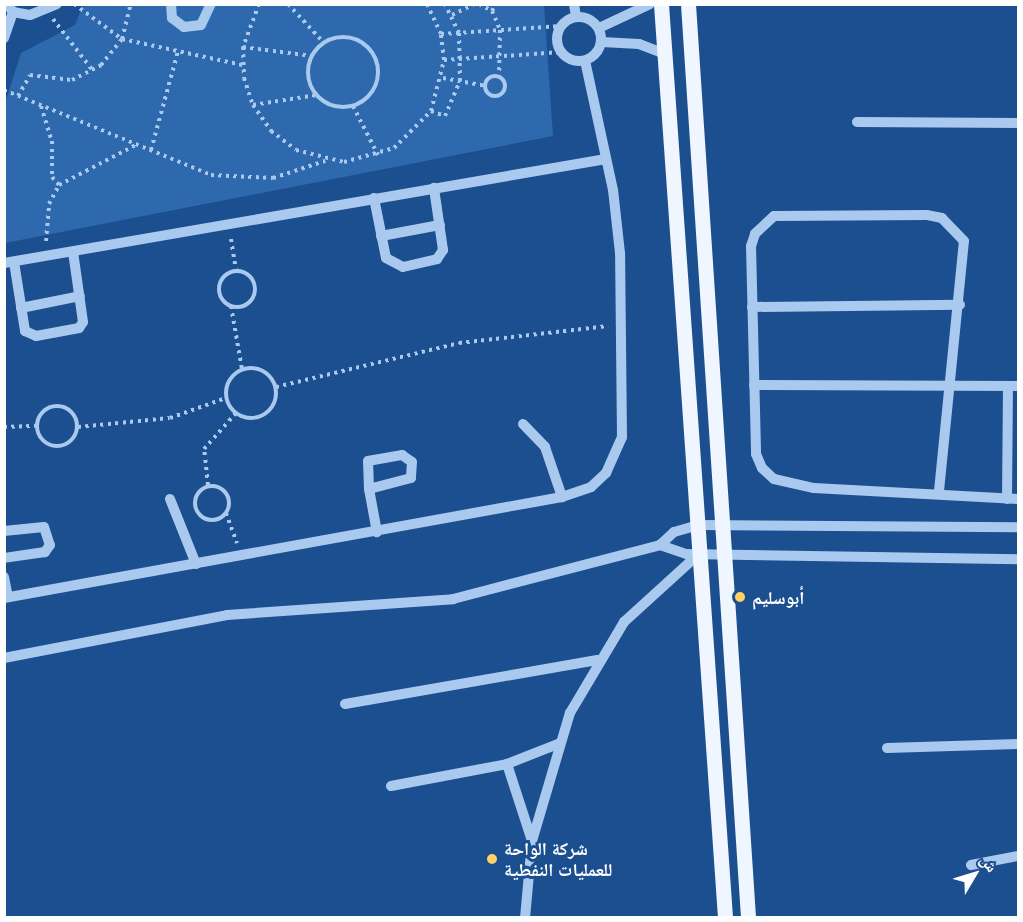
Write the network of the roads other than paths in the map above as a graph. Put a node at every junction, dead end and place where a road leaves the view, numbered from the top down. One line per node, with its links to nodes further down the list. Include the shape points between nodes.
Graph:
1 (57, 4): 8 (street, via 46,11)
2 (171, 4): 3 (street, via 172,18 184,27 201,25)
3 (211, 4)
4 (574, 4): 9 (street)
5 (650, 4): 10 (street)
6 (661, 4): 13 (main road)
7 (688, 4): 38 (main road)
8 (10, 8): 11 (street)
9 (576, 16): 10 (street); 14 (street, via 561,26 561,52)
10 (599, 28): 12 (street)
11 (4, 38)
12 (602, 42): 13 (street, via 639,44); 14 (street)
13 (665, 54): 39 (main road)
14 (585, 61): 17 (street)
15 (857, 122): 16 (street)
16 (1018, 123)
17 (606, 159): 18 (street); 34 (street, via 617,221 622,437 617,456 591,487)
18 (434, 188): 19 (street); 20 (street)
19 (374, 198): 21 (street); 22 (street)
20 (440, 225): 21 (street); 21 (street, via 441,255 403,267 386,258)
21 (381, 236)
22 (73, 252): 23 (street); 24 (street)
23 (10, 263): 27 (street)
24 (80, 296): 27 (street); 27 (street, via 83,322 75,328 32,336 25,331)
25 (960, 305): 26 (street); 26 (street, via 963,241 942,218 786,213 768,220 755,234); 30 (street)
26 (752, 307): 28 (street)
27 (21, 308)
28 (754, 385): 30 (street); 33 (street, via 756,454 774,479 814,488)
29 (1013, 386): 30 (street); 36 (street)
30 (946, 387): 33 (street)
31 (523, 424): 34 (street, via 545,447)
32 (369, 489): 32 (street, via 368,460 410,458 414,471 408,481); 42 (street)
33 (939, 491): 36 (street)
34 (562, 497): 42 (street)
35 (170, 499): 48 (street)
36 (1007, 499): 37 (street)
37 (1018, 499)
38 (723, 522): 39 (street); 40 (street); 44 (main road)
39 (699, 525): 43 (street, via 674,532); 45 (main road)
40 (1018, 527)
41 (4, 531): 46 (street, via 44,527 50,545 45,552)
42 (377, 532): 48 (street)
43 (660, 545): 45 (street, via 676,553); 51 (street, via 453,599 227,615)
44 (725, 551): 45 (street); 47 (street); 64 (main road)
45 (701, 552): 52 (street, via 624,622); 63 (main road)
46 (4, 558)
47 (1018, 559)
48 (196, 564): 50 (street)
49 (4, 577): 50 (street)
50 (6, 598)
51 (4, 658)
52 (597, 660): 53 (street); 54 (street)
53 (345, 704)
54 (558, 744): 57 (street); 59 (street)
55 (1018, 744): 56 (street)
56 (887, 748)
57 (507, 764): 58 (street); 59 (street)
58 (391, 786)
59 (532, 841): 62 (street)
60 (1018, 856): 61 (street)
61 (971, 865)
62 (525, 918)
63 (725, 918)
64 (748, 918)

